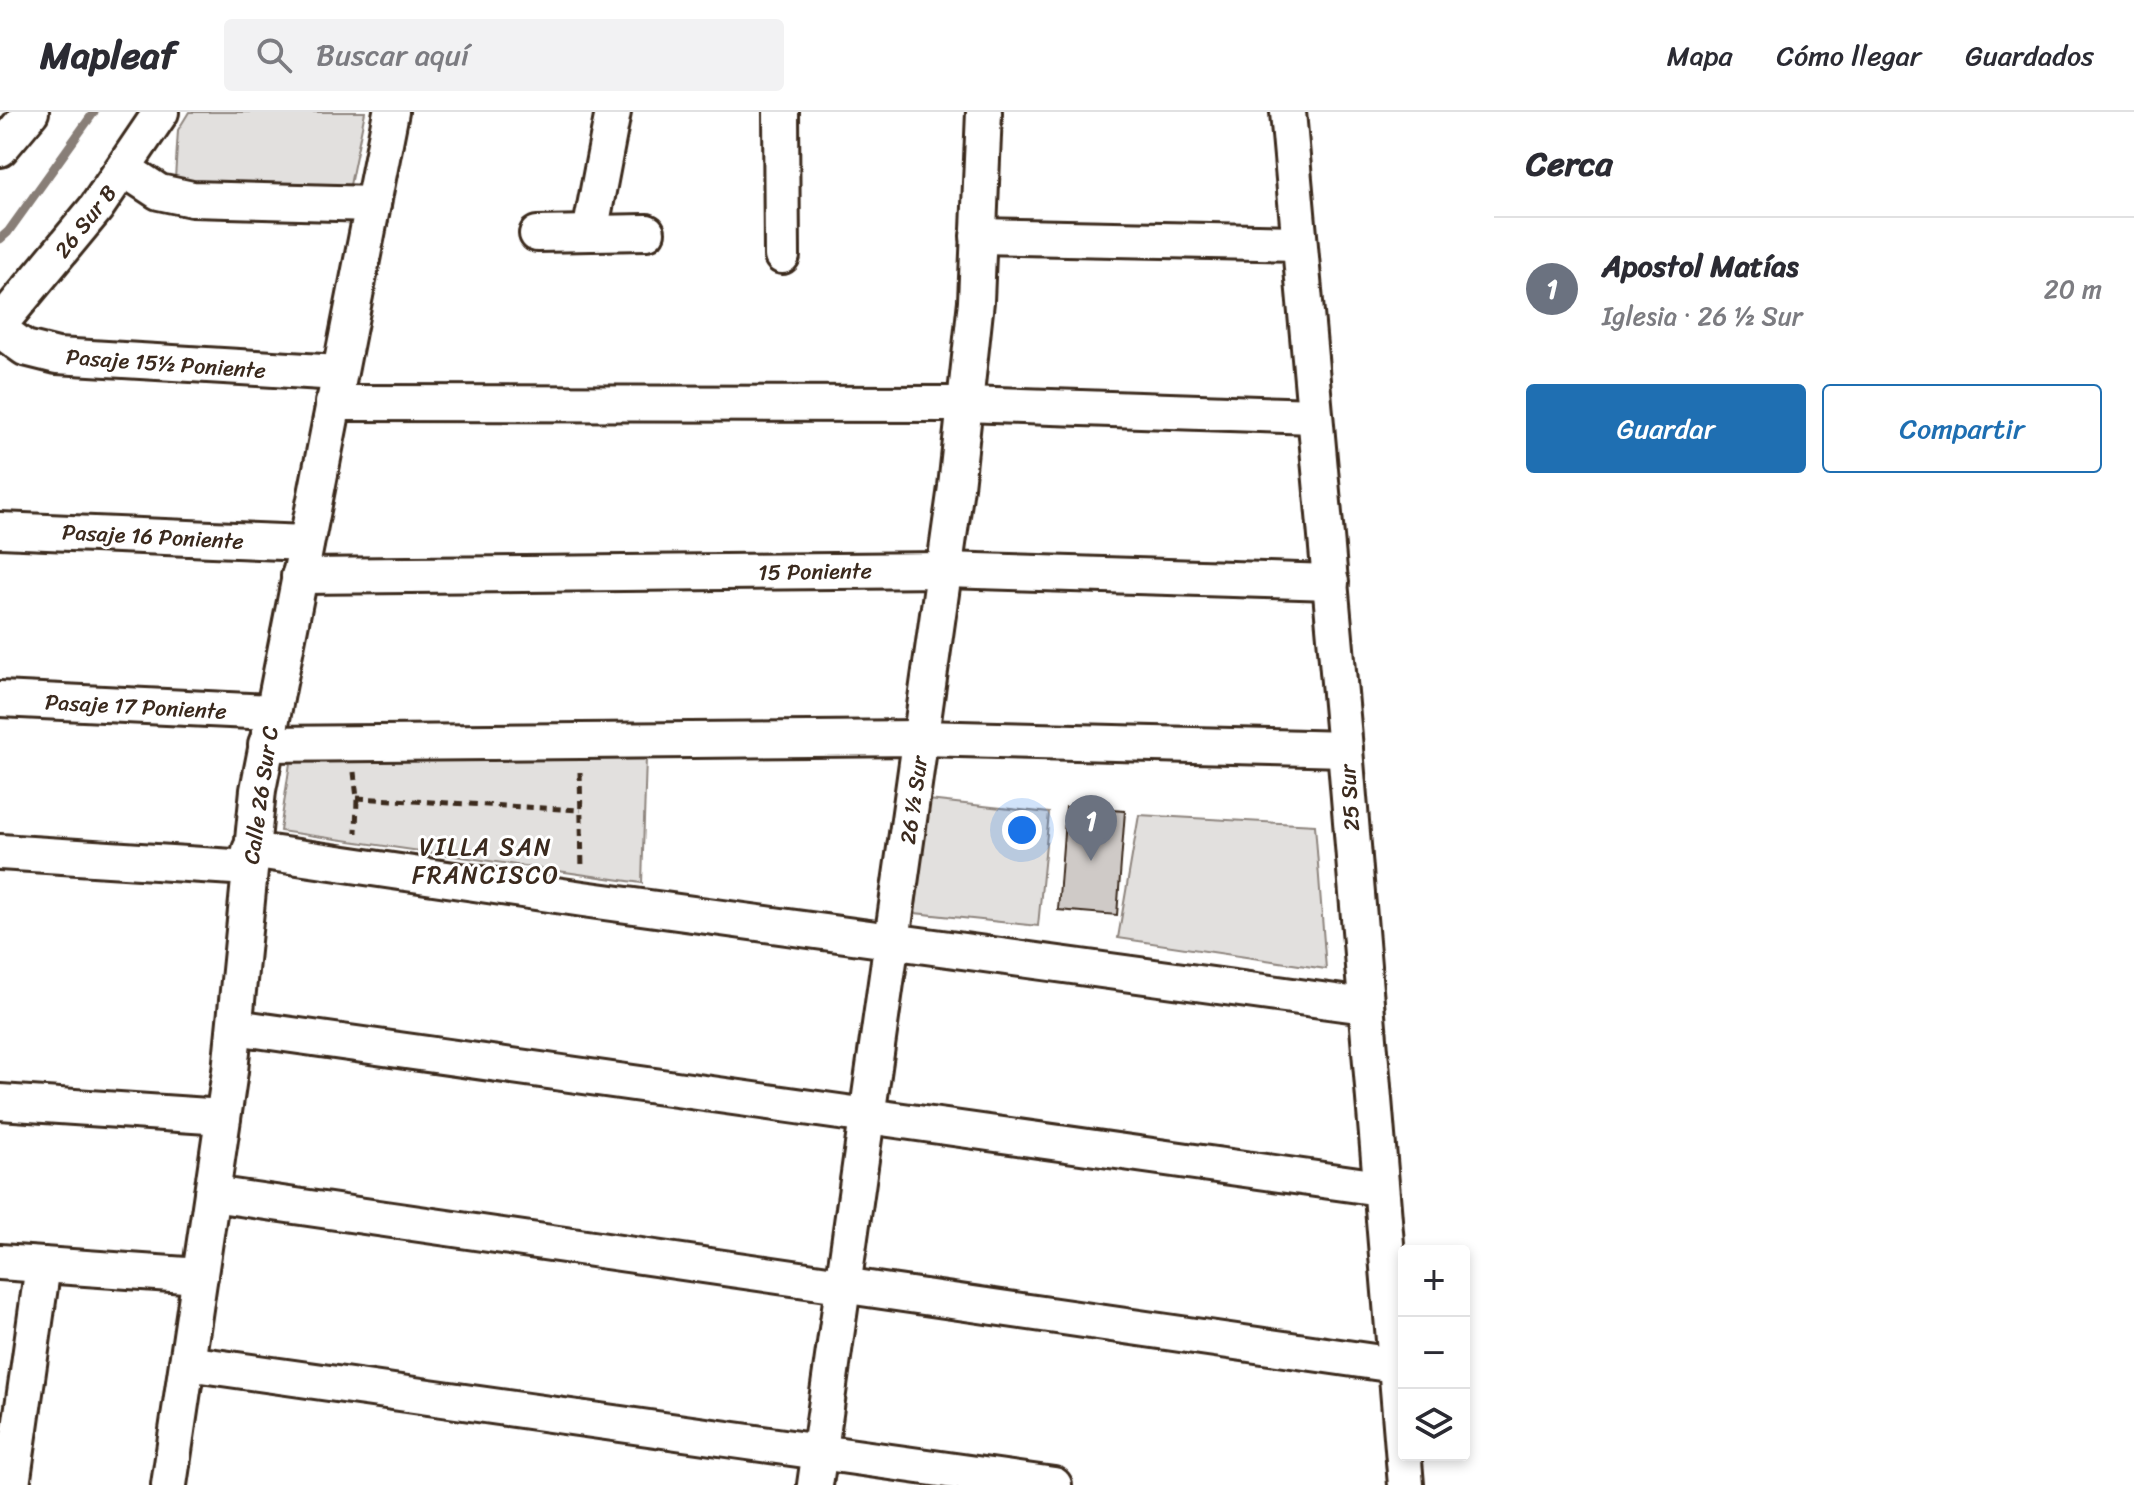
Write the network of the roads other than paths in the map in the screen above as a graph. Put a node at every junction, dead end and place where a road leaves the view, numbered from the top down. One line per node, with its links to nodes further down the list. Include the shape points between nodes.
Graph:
1 (31, 112): 8 (street)
2 (161, 112): 9 (street, 26 Sur B)
3 (391, 112): 10 (street, Calle 26 Sur C)
4 (613, 112): 12 (street)
5 (781, 112): 16 (street)
6 (984, 112): 14 (street, 26 ½ Sur)
7 (1288, 112): 15 (street, 25 Sur)
8 (0, 149)
9 (124, 169): 10 (street, via 159,192 184,198); 17 (street, 26 Sur B)
10 (373, 204): 18 (street, Calle 26 Sur C)
11 (647, 232): 12 (street)
12 (590, 233): 13 (street)
13 (537, 234)
14 (978, 236): 15 (street); 19 (street, 26 ½ Sur)
15 (1299, 243): 20 (street, 25 Sur)
16 (782, 256)
17 (0, 327): 18 (street, Pasaje 15½ Poniente, via 25,348 57,356)
18 (336, 388): 19 (street, Pasaje 15½ Poniente); 22 (street, Calle 26 Sur C)
19 (965, 404): 20 (street, Pasaje 15½ Poniente); 23 (street, 26 ½ Sur)
20 (1315, 416): 25 (street, 25 Sur)
21 (0, 530): 22 (street, Pasaje 16 Poniente)
22 (306, 543): 24 (street, Calle 26 Sur C)
23 (945, 570): 24 (street, 15 Poniente); 25 (street, 15 Poniente); 28 (street, 26 ½ Sur)
24 (299, 576): 27 (street, Calle 26 Sur C)
25 (1331, 582): 29 (street, 25 Sur)
26 (0, 699): 27 (street, Pasaje 17 Poniente)
27 (269, 728): 28 (street, Pasaje 17 Poniente, via 350,743); 31 (street, Calle 26 Sur C)
28 (921, 738): 29 (street, Pasaje 17 Poniente); 32 (street, 26 ½ Sur)
29 (1345, 749): 33 (street, 25 Sur)
30 (0, 852): 31 (street)
31 (250, 859): 32 (street, via 355,866); 34 (street, Calle 26 Sur C)
32 (893, 939): 33 (street); 36 (street, 26 ½ Sur)
33 (1365, 1006): 38 (street, 25 Sur)
34 (235, 1027): 36 (street); 37 (street, Calle 26 Sur C)
35 (0, 1102): 37 (street)
36 (868, 1116): 38 (street); 43 (street, 26 ½ Sur)
37 (223, 1117): 39 (street, Calle 26 Sur C)
38 (1380, 1188): 45 (street, 25 Sur)
39 (212, 1194): 42 (street, Calle 26 Sur C); 43 (street)
40 (0, 1262): 41 (street)
41 (43, 1265): 42 (street); 46 (street)
42 (200, 1276): 44 (street, Calle 26 Sur C)
43 (843, 1284): 45 (street); 47 (street, 26 ½ Sur)
44 (187, 1363): 47 (street); 49 (street, Calle 26 Sur C)
45 (1395, 1365): 51 (street, 25 Sur)
46 (12, 1396): 48 (street)
47 (817, 1468): 50 (street)
48 (12, 1485)
49 (169, 1485)
50 (1054, 1485)
51 (1406, 1485)

